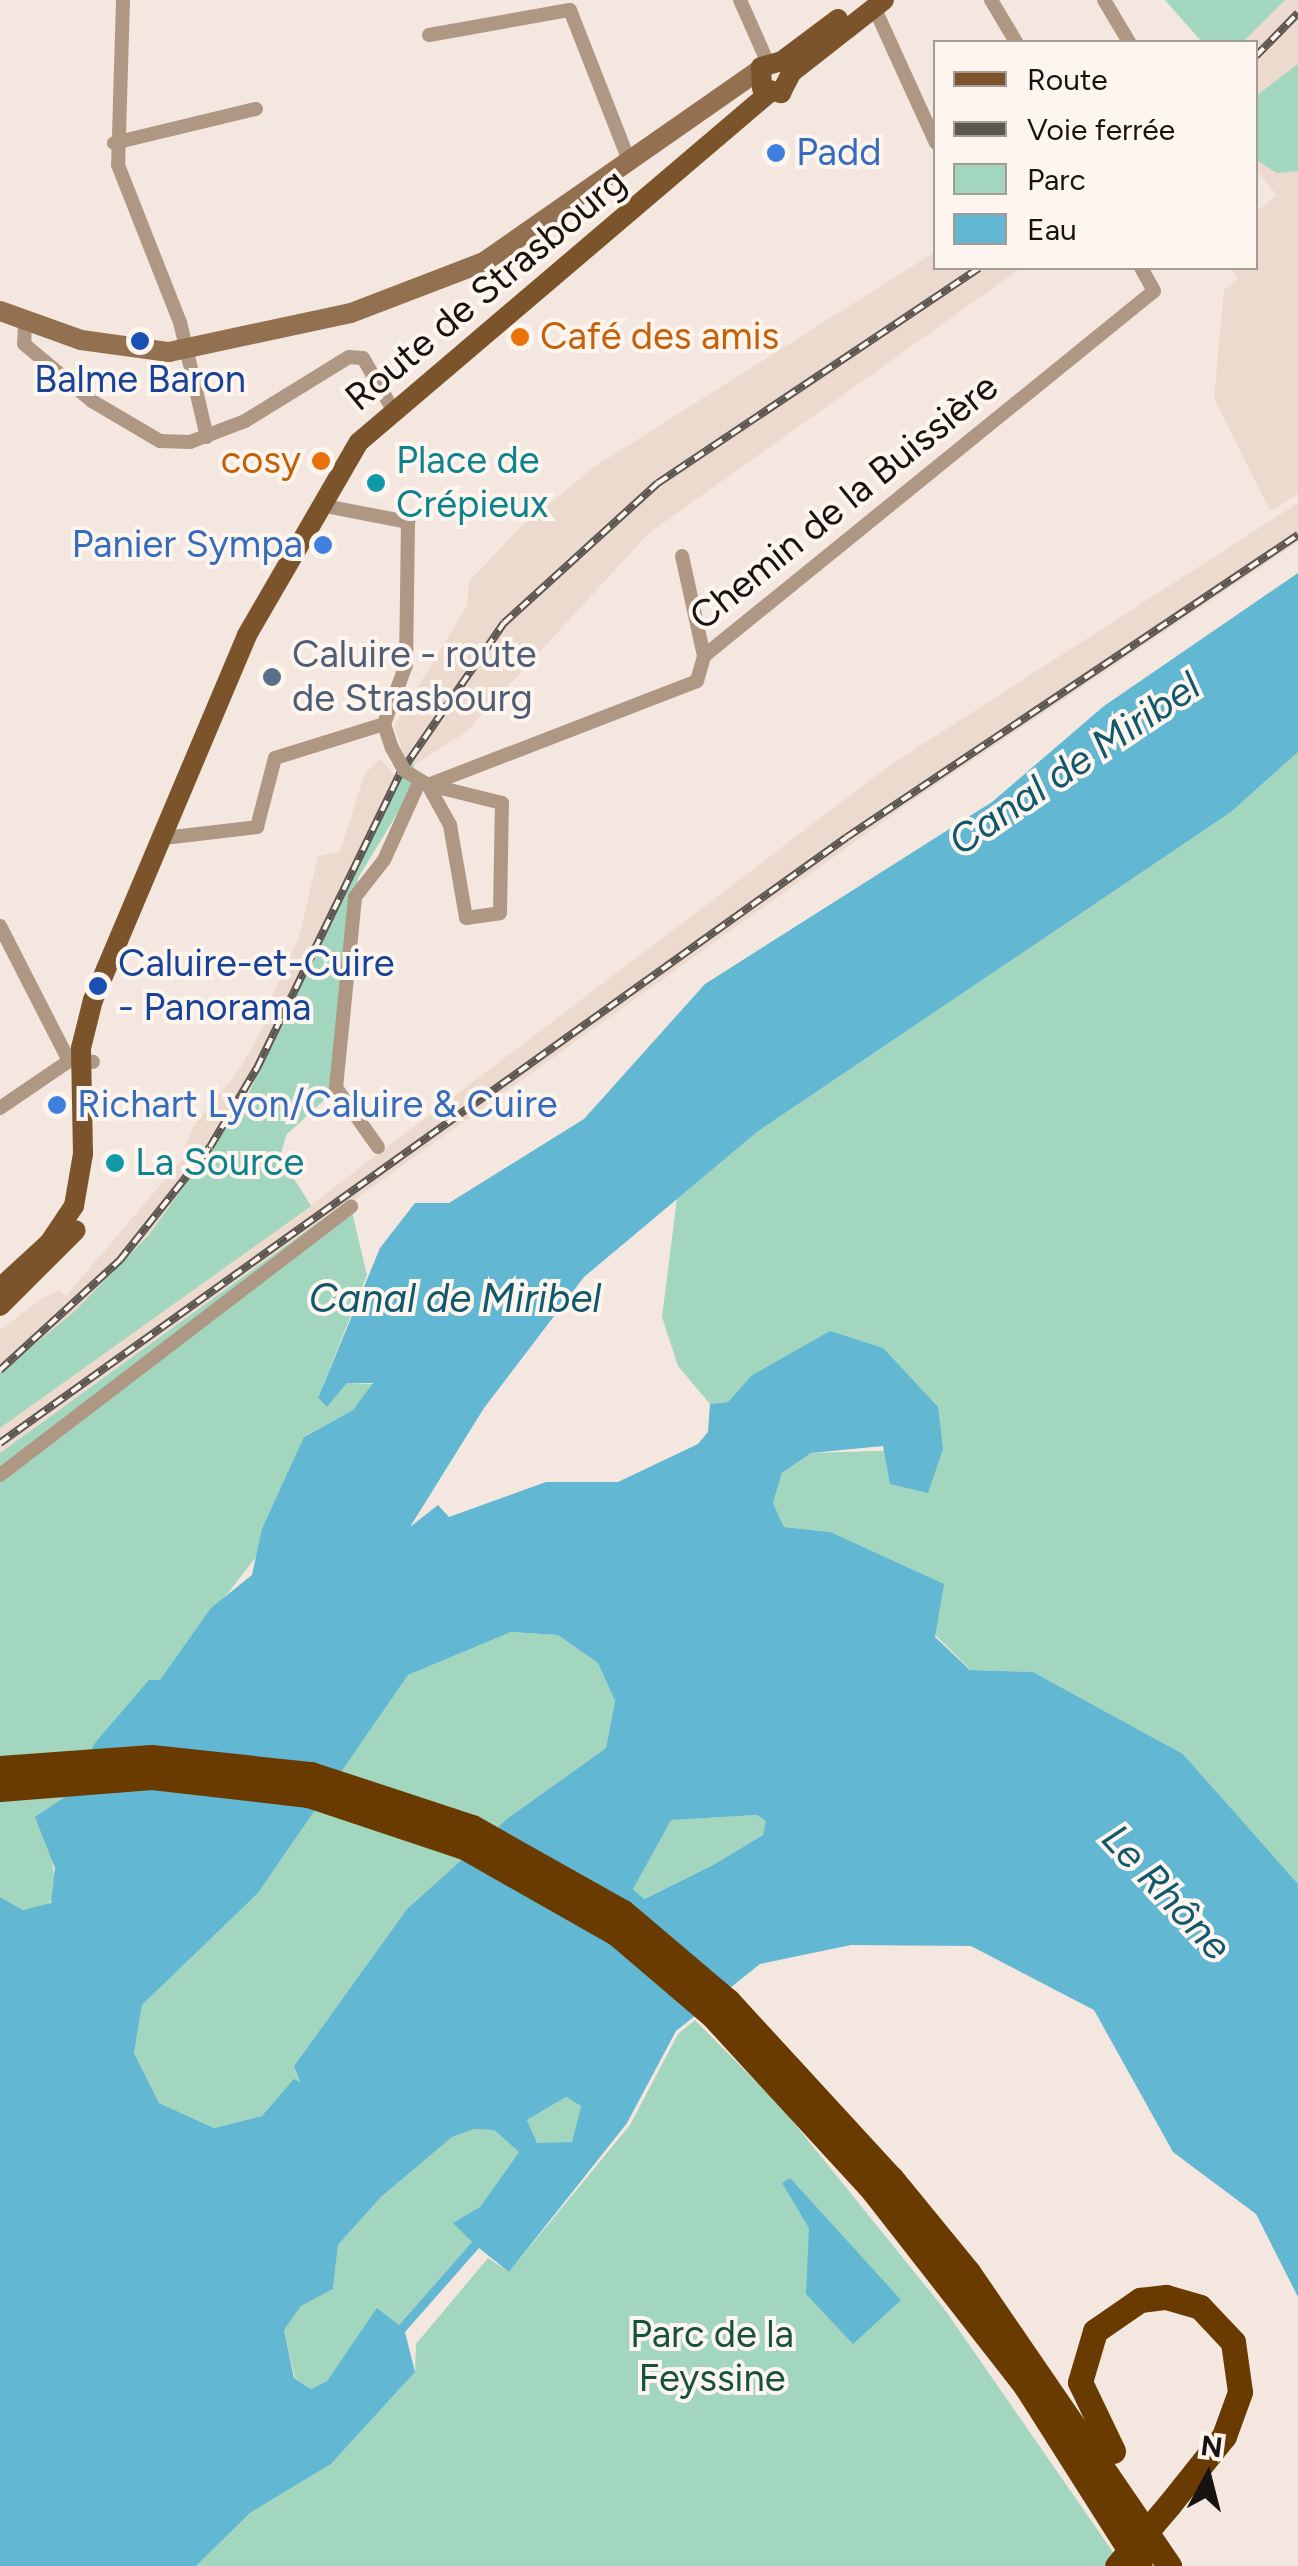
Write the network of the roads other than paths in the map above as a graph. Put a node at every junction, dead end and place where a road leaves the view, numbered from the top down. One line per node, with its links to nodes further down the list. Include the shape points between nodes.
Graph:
1 (123, 0): 12 (street)
2 (740, 0): 9 (street)
3 (991, 0): 7 (street)
4 (1104, 0): 8 (street)
5 (874, 2): 9 (main road, Route de Strasbourg); 11 (street)
6 (429, 35): 13 (street, via 570,10)
7 (1015, 40)
8 (1128, 40)
9 (771, 74): 13 (street, via 734,88); 18 (main road, Route de Strasbourg, via 717,145)
10 (256, 108): 12 (street)
11 (933, 136)
12 (114, 143): 17 (street)
13 (630, 162): 17 (street, via 484,262 352,313)
14 (1142, 270): 22 (street, Chemin de la Buissière, via 1154,291)
15 (0, 311): 16 (street)
16 (25, 321): 17 (street, via 104,345); 19 (street, via 24,344 126,425 160,441)
17 (190, 350): 19 (street)
18 (392, 408): 19 (street, via 363,358 349,356 276,406); 20 (main road, Route de Strasbourg, via 359,442)
19 (206, 437)
20 (320, 505): 23 (street, via 408,522 406,662); 25 (main road, Route de Strasbourg, via 248,635)
21 (682, 556): 22 (street)
22 (704, 656): 24 (street, Chemin de la Buissière, via 697,681)
23 (384, 724): 24 (street, bridge, via 405,771); 25 (street, via 274,758 257,827)
24 (423, 784): 24 (street, via 450,825 466,918 500,913 502,803); 29 (street, via 384,860 355,896 336,1088)
25 (164, 838): 27 (main road, Route de Strasbourg, via 88,1014)
26 (0, 926): 27 (street)
27 (81, 1062): 28 (street); 31 (main road, Route de Strasbourg, via 84,1154 74,1206 49,1243); 32 (main road, Route de Strasbourg, via 94,1171 86,1211 59,1253)
28 (0, 1108)
29 (378, 1147)
30 (351, 1207): 33 (street)
31 (0, 1288)
32 (0, 1306)
33 (0, 1474)
34 (0, 1768): 36 (highway, via 84,1758 204,1759 311,1774 430,1810 520,1850 623,1912)
35 (0, 1789): 36 (highway, via 89,1778 203,1779 308,1795 400,1822 514,1870 588,1914)
36 (770, 2058): 38 (highway, via 947,2280); 39 (highway, via 968,2272)
37 (1116, 2566): 39 (highway, bridge, via 1168,2505 1224,2436 1240,2367 1234,2342 1211,2315 1155,2297 1102,2322 1083,2354 1080,2382 1089,2410 1166,2538)
38 (1140, 2566)
39 (1169, 2566)

